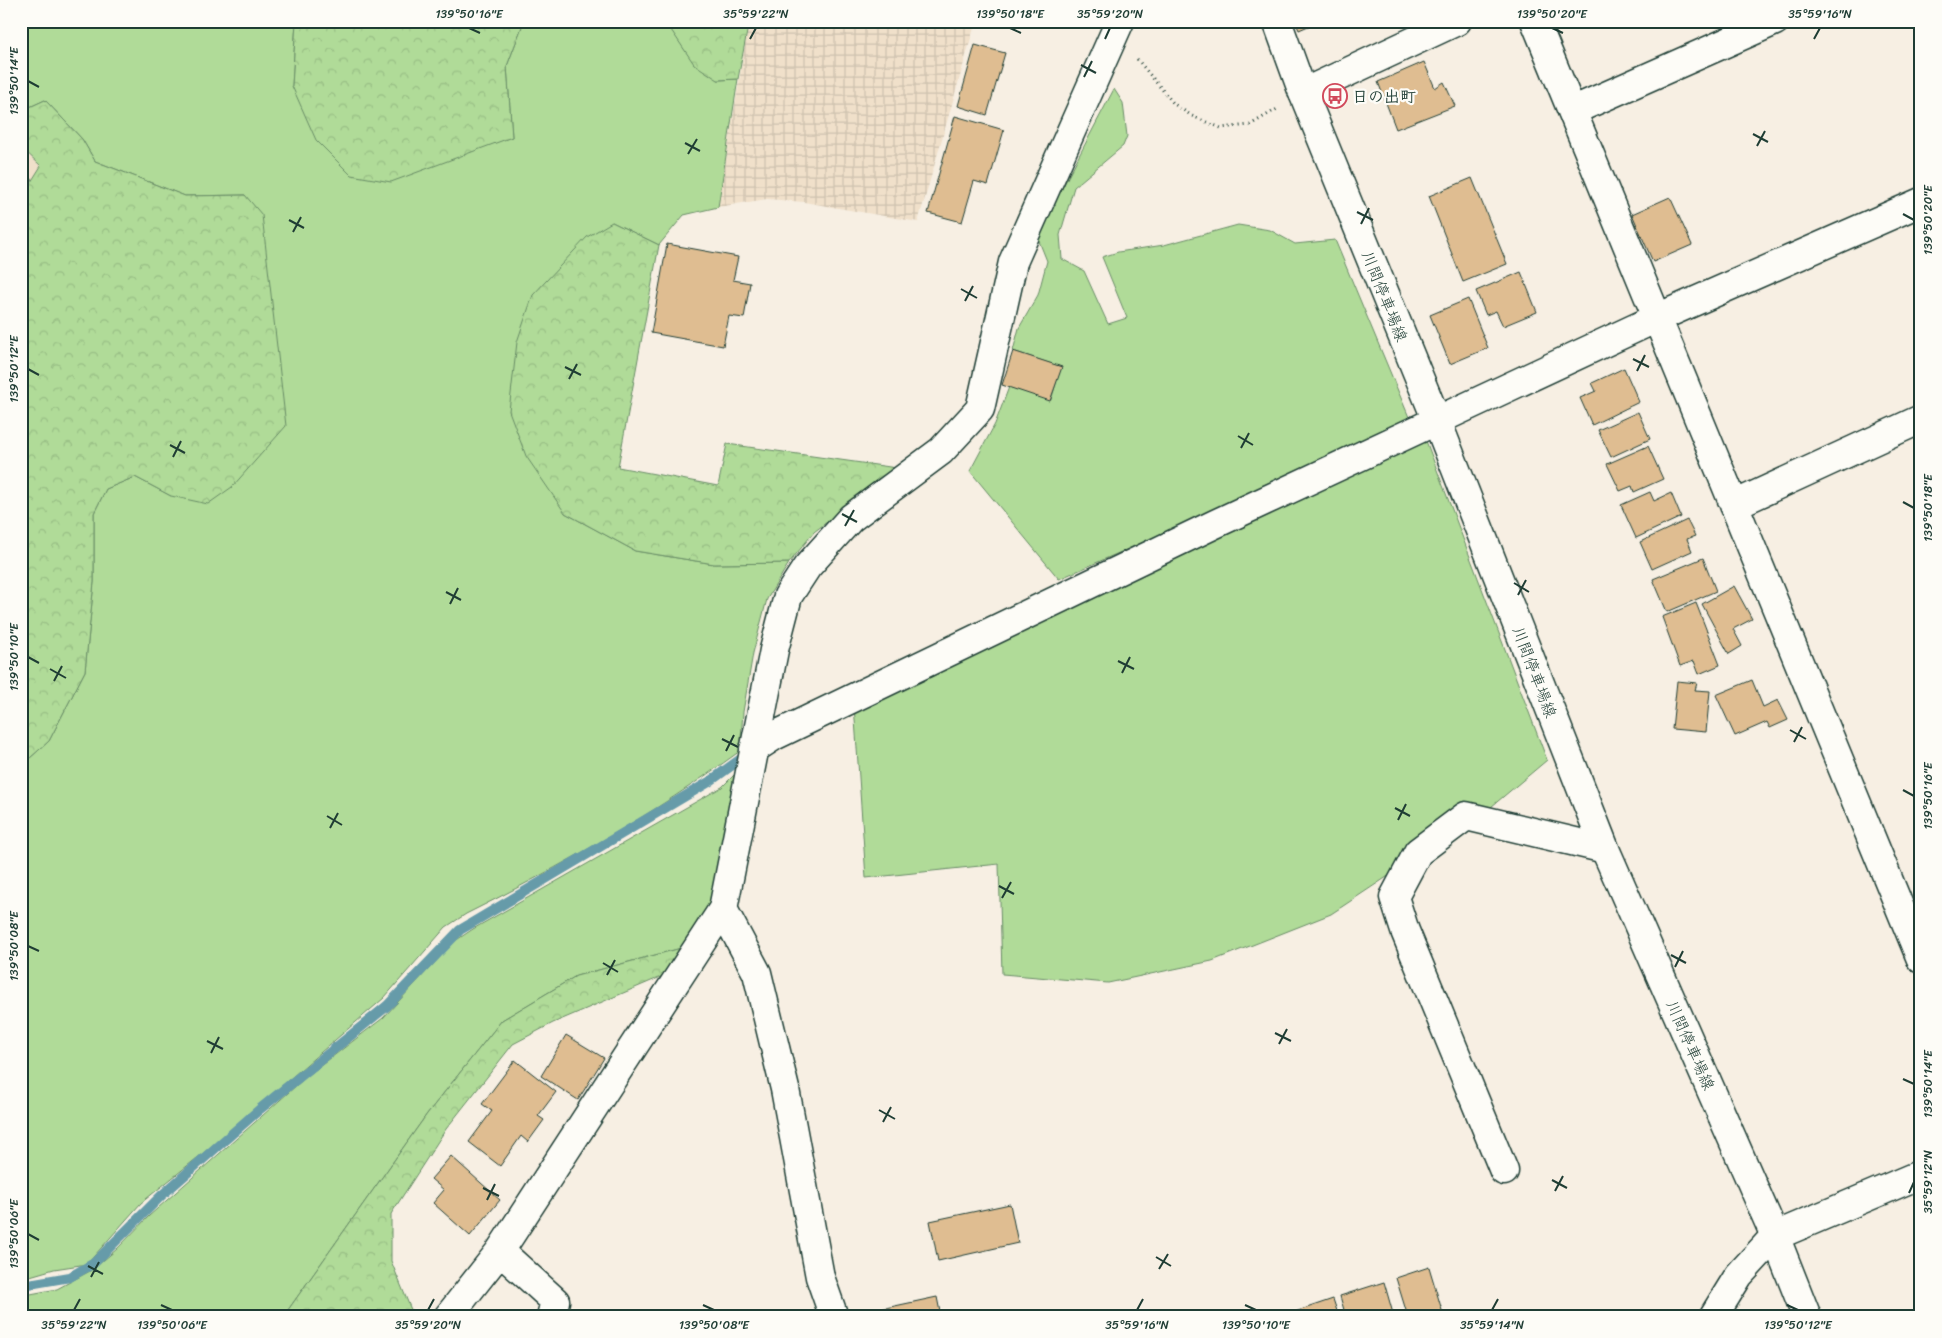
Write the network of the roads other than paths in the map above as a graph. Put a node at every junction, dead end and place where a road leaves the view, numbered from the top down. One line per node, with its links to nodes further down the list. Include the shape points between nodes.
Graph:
1 (1277, 21): 6 (street, 川間停車場線)
2 (1458, 21): 6 (street)
3 (1535, 21): 7 (street)
4 (1775, 21): 7 (street)
5 (1111, 26): 13 (street, via 1013,262 980,409 941,451 851,518 807,567 788,596)
6 (1303, 93): 11 (street, 川間停車場線)
7 (1572, 111): 9 (street)
8 (1921, 202): 9 (street)
9 (1657, 318): 11 (street); 12 (street)
10 (1921, 418): 12 (street)
11 (1437, 421): 13 (street, via 1206,528 774,736); 14 (street, 川間停車場線)
12 (1734, 505): 16 (street)
13 (754, 749): 15 (street)
14 (1605, 850): 17 (street, via 1466,816 1418,852 1394,897); 19 (street, 川間停車場線)
15 (724, 909): 20 (street); 23 (street, via 757,974 785,1089 820,1277)
16 (1921, 959)
17 (1504, 1171)
18 (1921, 1174): 19 (street)
19 (1775, 1236): 24 (street, via 1739,1275); 25 (street, 川間停車場線)
20 (500, 1251): 21 (street); 22 (street, via 555,1302)
21 (448, 1317)
22 (551, 1317)
23 (834, 1317)
24 (1712, 1317)
25 (1807, 1317)

